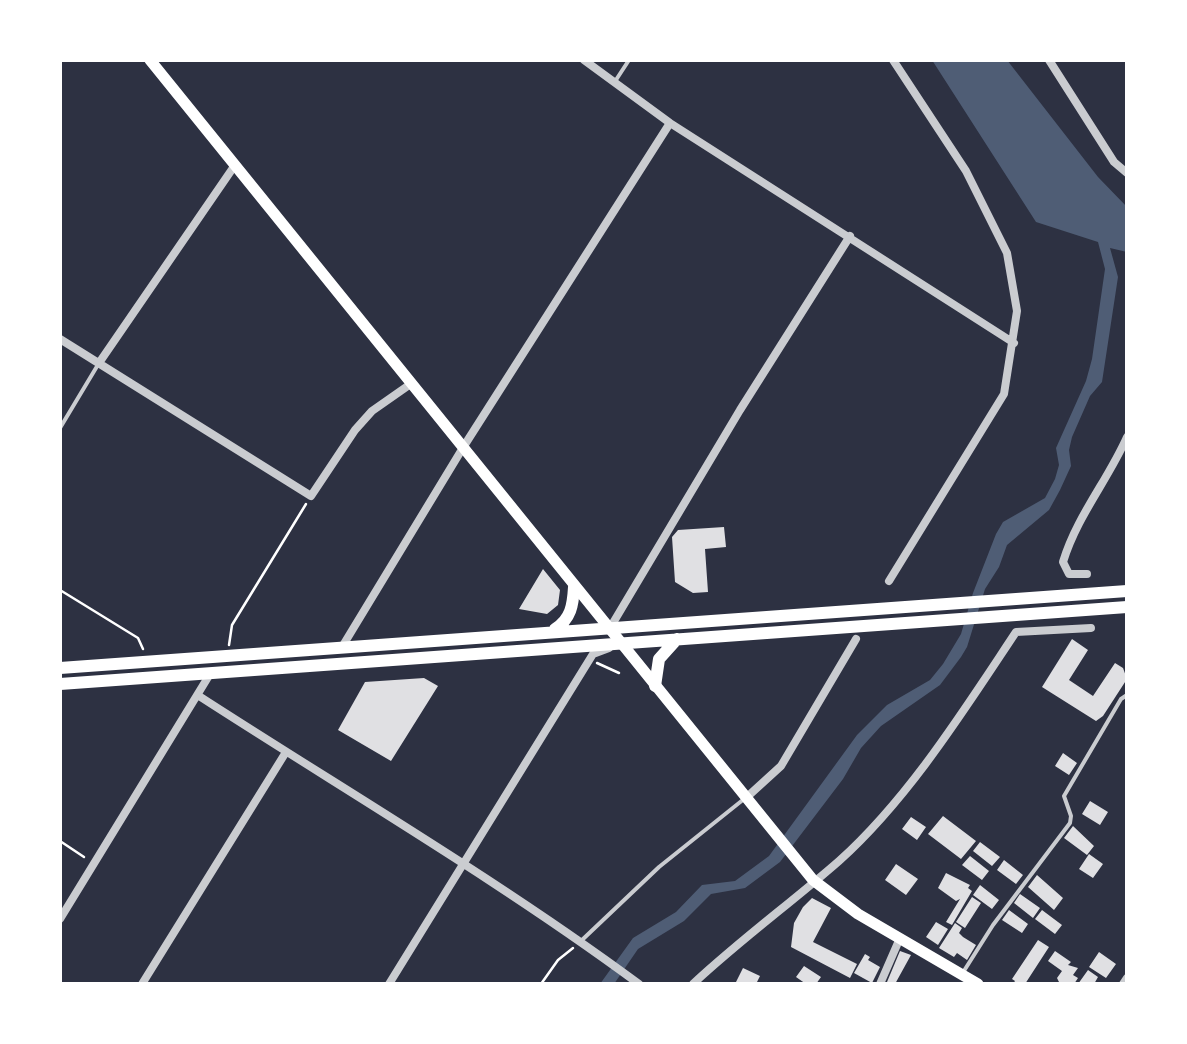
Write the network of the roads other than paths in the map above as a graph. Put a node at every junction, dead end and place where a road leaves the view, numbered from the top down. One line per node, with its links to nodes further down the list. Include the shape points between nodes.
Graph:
1 (150, 60): 8 (main road)
2 (584, 60): 6 (street)
3 (628, 60): 6 (lane)
4 (892, 60): 12 (street, via 966,171 1007,254 1017,311)
5 (1049, 60): 9 (street)
6 (614, 83): 7 (street)
7 (670, 123): 10 (street); 17 (street)
8 (235, 164): 13 (street); 14 (main road)
9 (1127, 173)
10 (850, 236): 12 (street); 23 (street)
11 (60, 339): 13 (street)
12 (1014, 343): 19 (street, via 1004,394)
13 (98, 363): 14 (street, via 311,496 355,430); 15 (lane)
14 (412, 383): 17 (main road)
15 (60, 428)
16 (1127, 436): 18 (street, via 1063,562 1069,574)
17 (464, 446): 20 (main road); 29 (street)
18 (1088, 574)
19 (888, 581)
20 (574, 586): 23 (main road); 25 (highway, via 566,622)
21 (1127, 591): 23 (highway)
22 (1127, 608): 27 (highway)
23 (610, 628): 25 (highway); 28 (main road)
24 (1092, 628): 39 (street, via 1016,632 918,775 840,860)
25 (552, 630): 29 (highway)
26 (856, 639): 37 (street, via 781,766)
27 (677, 640): 28 (highway); 33 (highway, via 659,660)
28 (622, 644): 31 (highway); 33 (main road); 38 (street, via 593,654)
29 (342, 647): 30 (highway)
30 (60, 668)
31 (206, 674): 32 (highway); 35 (street)
32 (60, 684)
33 (655, 686): 37 (main road)
34 (1127, 695): 43 (lane, via 1064,796 1070,824)
35 (199, 696): 36 (street); 40 (street)
36 (286, 752): 38 (street); 44 (street)
37 (748, 799): 39 (main road); 42 (lane, via 660,868)
38 (464, 863): 42 (street); 45 (street)
39 (811, 878): 41 (main road); 47 (street)
40 (60, 919)
41 (901, 937): 43 (main road); 48 (street)
42 (586, 944): 46 (street)
43 (962, 974): 49 (main road)
44 (142, 984)
45 (389, 984)
46 (639, 984)
47 (694, 984)
48 (880, 984)
49 (978, 984)

